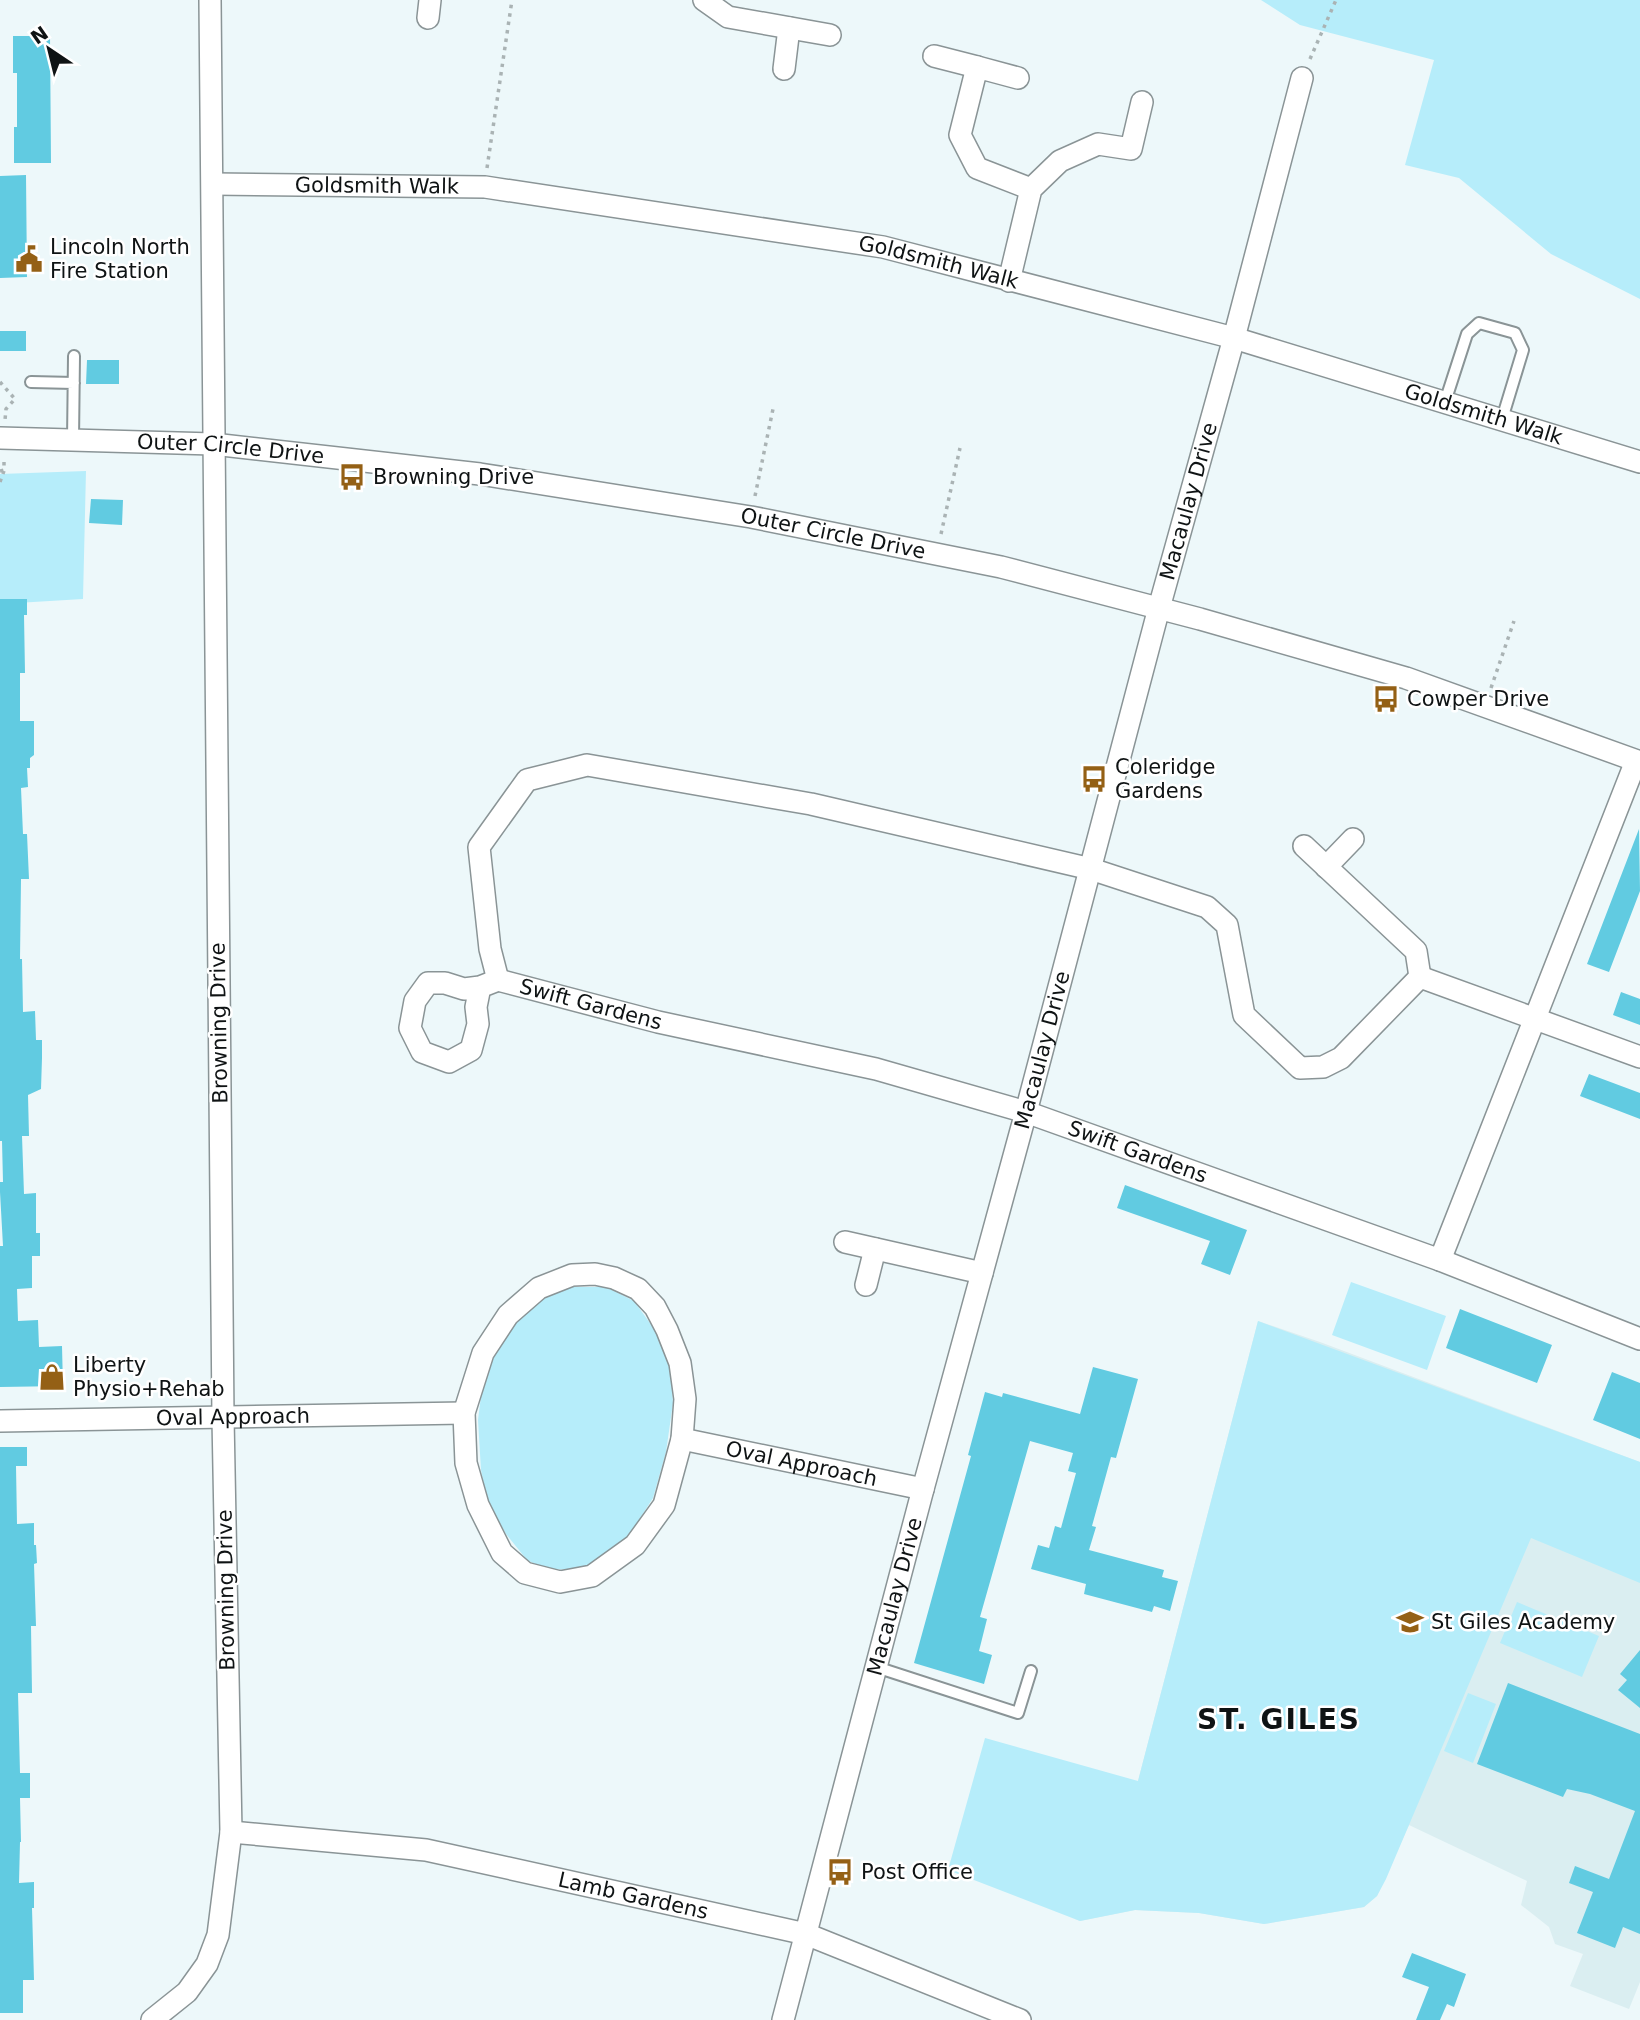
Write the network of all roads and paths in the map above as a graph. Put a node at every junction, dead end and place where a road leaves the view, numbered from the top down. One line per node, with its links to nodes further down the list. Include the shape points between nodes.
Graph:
1 (210, 0): 13 (street, Browning Drive)
2 (512, 0): 14 (path)
3 (704, 0): 5 (street, via 727,18)
4 (1336, 0): 11 (path)
5 (789, 28): 6 (street); 9 (street)
6 (830, 36)
7 (934, 56): 8 (street)
8 (977, 67): 10 (street); 15 (street, via 960,135 977,168)
9 (784, 69)
10 (1018, 78)
11 (1302, 78): 17 (street, Macaulay Drive)
12 (1142, 102): 15 (street, via 1131,149 1098,144 1060,161)
13 (213, 184): 14 (street, Goldsmith Walk); 26 (street, Browning Drive)
14 (485, 187): 16 (street, Goldsmith Walk, via 883,247)
15 (1031, 189): 16 (street)
16 (1009, 281): 17 (street, Goldsmith Walk)
17 (1234, 338): 21 (street, Goldsmith Walk); 33 (street, Macaulay Drive)
18 (74, 356): 20 (lane)
19 (31, 383): 20 (lane)
20 (74, 383): 25 (lane)
21 (1445, 402): 23 (street, Goldsmith Walk); 23 (lane, via 1467,334 1479,323 1515,333 1523,350)
22 (773, 409): 31 (path)
23 (1502, 419): 28 (street, Goldsmith Walk)
24 (0, 438): 25 (street, Outer Circle Drive)
25 (73, 440): 26 (street, Outer Circle Drive)
26 (213, 444): 31 (street, Outer Circle Drive, via 480,474); 52 (street, Browning Drive)
27 (960, 447): 32 (path)
28 (1640, 462)
29 (4, 470): 30 (path)
30 (0, 482)
31 (751, 517): 32 (street, Outer Circle Drive)
32 (937, 554): 33 (street, Outer Circle Drive)
33 (1159, 608): 35 (street, Outer Circle Drive, via 1406,678); 40 (street, Macaulay Drive)
34 (1514, 621): 35 (path)
35 (1484, 706): 36 (street, Outer Circle Drive)
36 (1638, 761): 42 (street)
37 (1353, 839): 39 (street)
38 (1304, 846): 39 (street)
39 (1326, 867): 41 (street, via 1416,951)
40 (1091, 869): 41 (street, via 1207,907 1227,925 1244,1015 1300,1068 1323,1067 1341,1059); 44 (street, Macaulay Drive); 44 (street, Swift Gardens, via 811,804 587,765 527,780 479,847 490,949 489,984 876,1069)
41 (1420, 977): 42 (street)
42 (1536, 1019): 43 (street); 47 (street)
43 (1640, 1057)
44 (1026, 1112): 47 (street, Swift Gardens); 48 (street, Macaulay Drive)
45 (845, 1242): 46 (street)
46 (875, 1249): 48 (street); 49 (street)
47 (1440, 1260): 50 (street, Swift Gardens)
48 (982, 1273): 55 (street, Macaulay Drive)
49 (866, 1285)
50 (1640, 1339)
51 (464, 1413): 52 (street, Oval Approach); 54 (street, via 483,1353 508,1315 539,1288 572,1275 595,1274 638,1289 655,1307 680,1363 685,1399); 54 (street, via 466,1463 478,1505 502,1553 525,1573 560,1582 592,1576 635,1545 664,1504)
52 (223, 1418): 53 (street, Oval Approach); 58 (street, Browning Drive)
53 (0, 1421)
54 (682, 1439): 55 (street, Oval Approach)
55 (923, 1489): 56 (street, Macaulay Drive)
56 (876, 1667): 57 (lane, via 1018,1713); 59 (street, Macaulay Drive)
57 (1031, 1671)
58 (231, 1832): 59 (street, Lamb Gardens, via 426,1850); 60 (street, Browning Drive, via 218,1936 207,1964 187,1992)
59 (806, 1934): 61 (street, Macaulay Drive); 62 (street, Lamb Gardens)
60 (152, 2020)
61 (783, 2020)
62 (1020, 2020)

